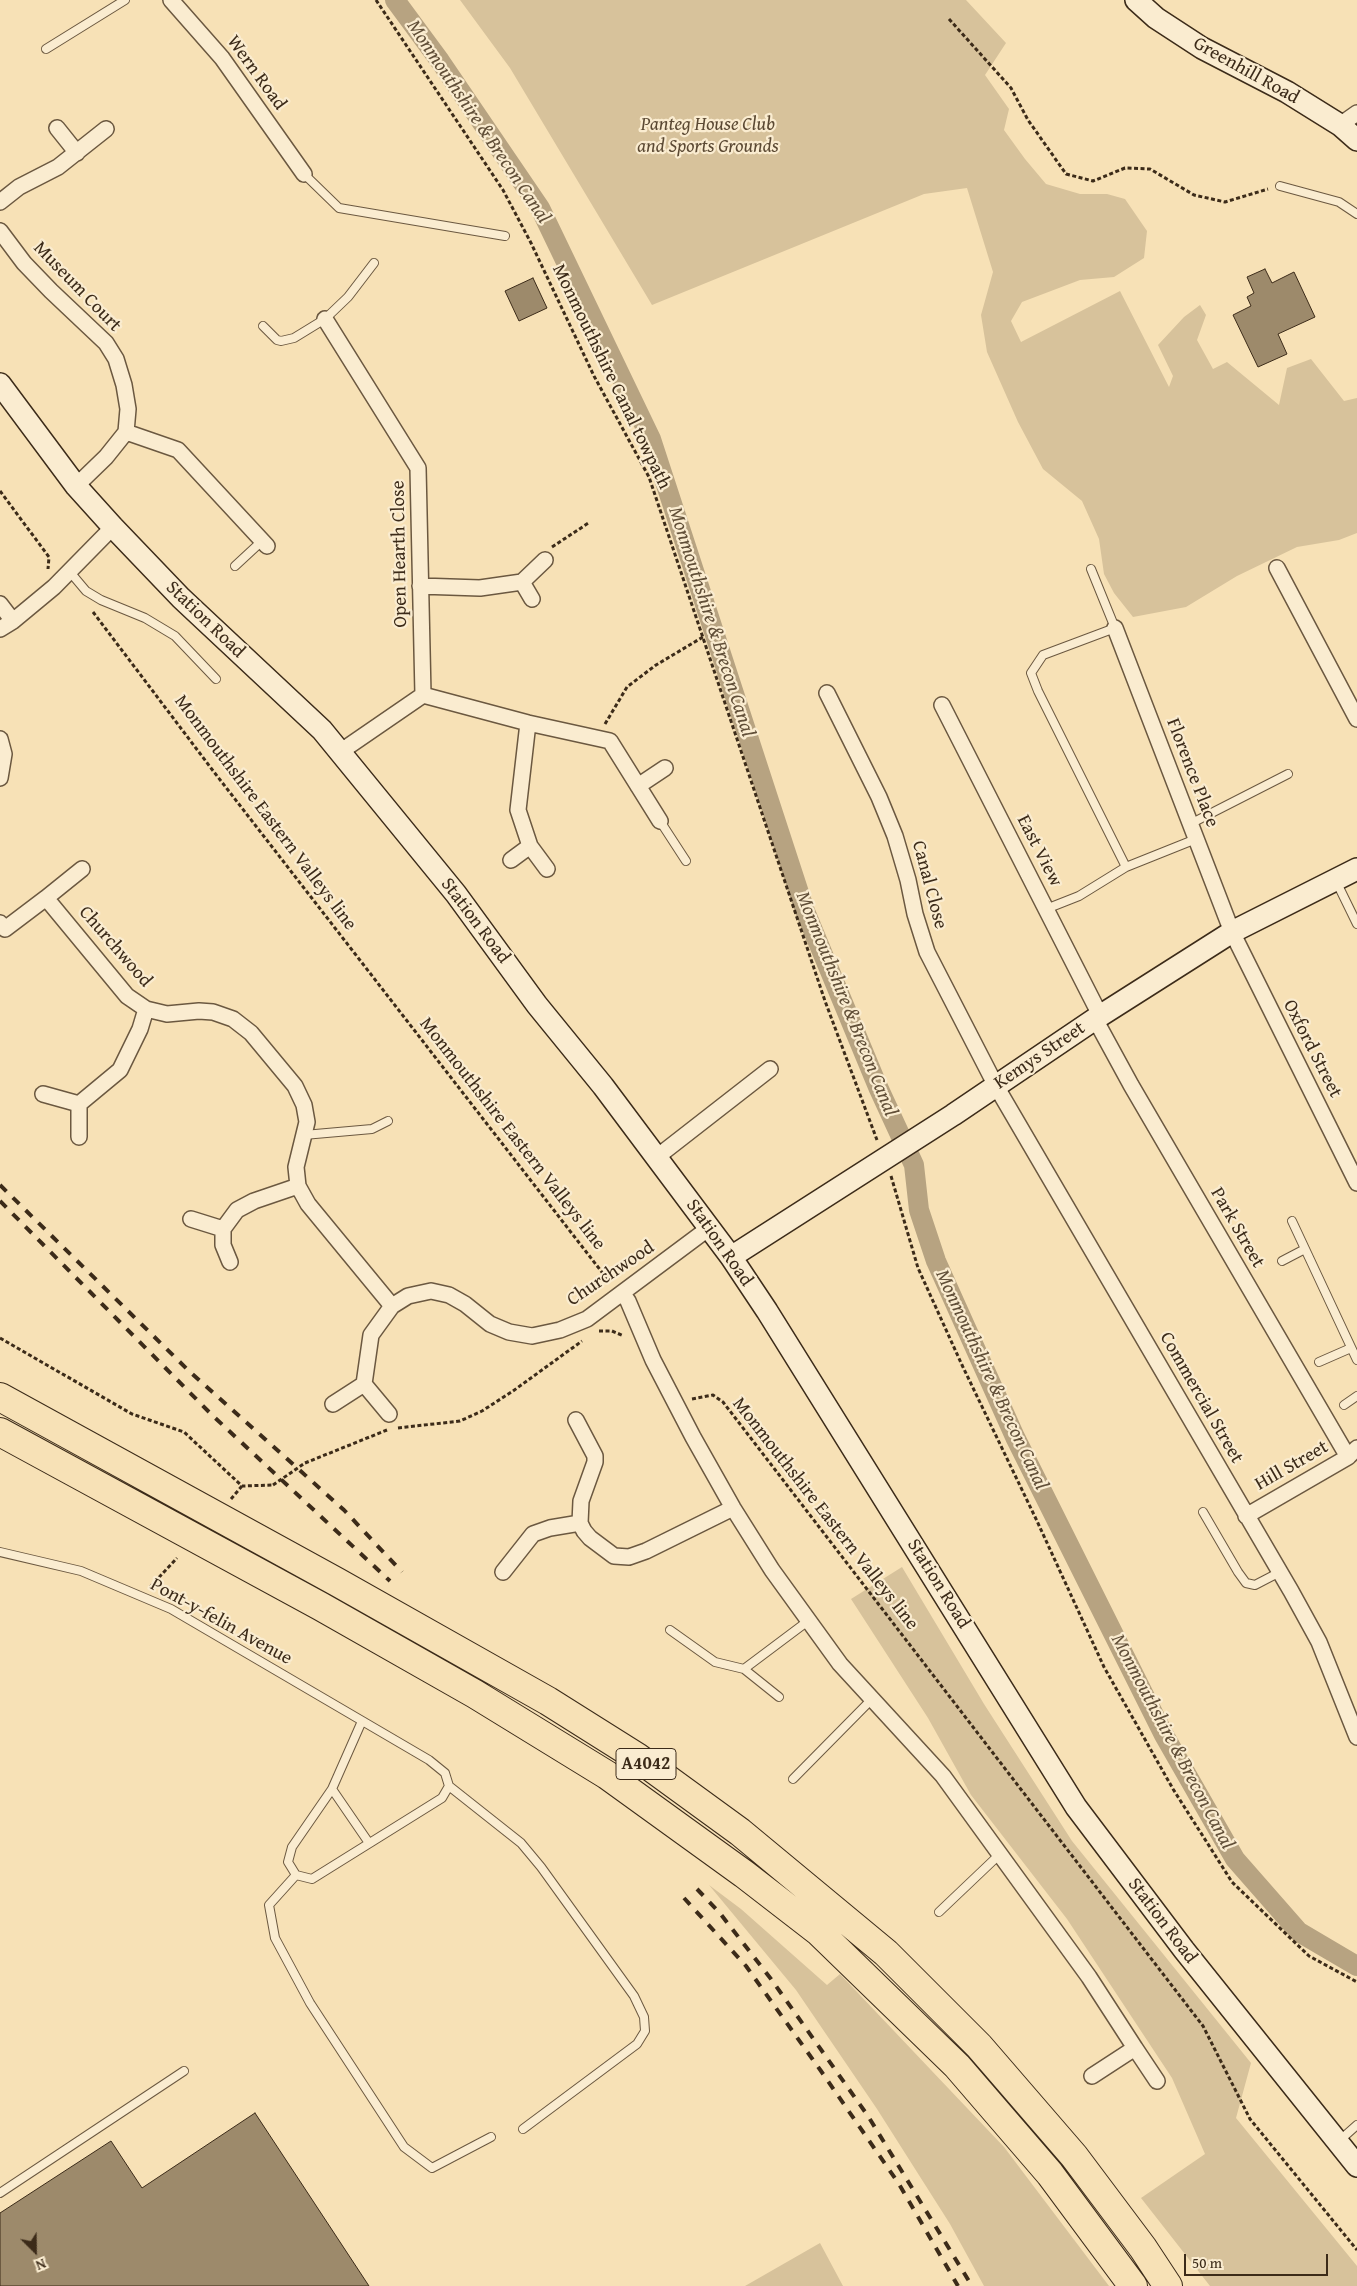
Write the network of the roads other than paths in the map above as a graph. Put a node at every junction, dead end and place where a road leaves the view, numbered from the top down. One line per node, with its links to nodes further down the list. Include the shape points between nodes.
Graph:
1 (125, 0): 4 (lane)
2 (171, 0): 10 (street, Wern Road, via 222,58)
3 (1136, 0): 5 (street, Greenhill Road, via 1156,18 1202,48 1287,92)
4 (46, 49)
5 (1349, 119): 8 (street, Greenhill Road)
6 (57, 128): 9 (street)
7 (106, 129): 9 (street)
8 (1357, 140)
9 (77, 153): 12 (street)
10 (304, 174): 15 (lane, via 339,208)
11 (1280, 186): 13 (lane, via 1339,202)
12 (0, 202)
13 (1357, 214)
14 (0, 231): 20 (street, Museum Court, via 50,291 106,343 116,359 124,385 128,409)
15 (505, 236)
16 (374, 263): 17 (lane, via 348,297)
17 (325, 319): 18 (lane, via 281,342); 30 (street, Open Hearth Close, via 418,468)
18 (263, 326)
19 (0, 384): 21 (street, Station Road)
20 (126, 432): 21 (street); 23 (street, via 178,450)
21 (76, 486): 22 (street, Station Road)
22 (112, 527): 28 (street); 42 (street, Station Road, via 181,598 322,730)
23 (264, 543): 25 (lane)
24 (545, 560): 29 (street)
25 (235, 566)
26 (1277, 568): 39 (street)
27 (1091, 569): 34 (lane)
28 (70, 572): 33 (street); 35 (lane, via 86,591 145,618 174,636)
29 (522, 582): 30 (street, via 480,588); 31 (street)
30 (420, 586): 37 (street, Open Hearth Close)
31 (532, 599)
32 (0, 604): 33 (street)
33 (6, 625)
34 (1115, 628): 48 (street, Florence Place); 53 (lane, via 1043,655 1031,673)
35 (216, 679)
36 (827, 693): 66 (street, Canal Close, via 880,797 895,836 927,952)
37 (423, 695): 40 (street); 42 (street)
38 (942, 705): 59 (street, East View)
39 (1357, 719)
40 (528, 722): 46 (street, via 610,741); 50 (street, via 518,810)
41 (0, 739): 45 (street, via 4,754)
42 (340, 752): 72 (street, Station Road, via 456,894 537,1005)
43 (665, 768): 46 (street)
44 (1288, 774): 48 (lane)
45 (0, 778)
46 (638, 786): 47 (street)
47 (660, 821): 52 (lane)
48 (1190, 824): 49 (street, Florence Place)
49 (1196, 839): 53 (lane); 62 (street, Florence Place)
50 (530, 846): 51 (street); 55 (street)
51 (511, 860)
52 (686, 861)
53 (1126, 867): 59 (lane, via 1079,896)
54 (82, 869): 58 (street)
55 (547, 869)
56 (1357, 869): 57 (street, Kemys Street)
57 (1336, 880): 60 (lane); 62 (street, Kemys Street)
58 (46, 898): 61 (street); 63 (street, Churchwood, via 127,996)
59 (1046, 909): 64 (street, East View)
60 (1357, 924)
61 (2, 929)
62 (1232, 932): 64 (street, Kemys Street); 73 (street, Oxford Street)
63 (146, 1009): 68 (street, via 120,1070); 70 (street, Churchwood, via 167,1014 213,1012 233,1019 295,1086 304,1105 307,1122)
64 (1098, 1017): 66 (street, Kemys Street); 96 (street, Park Street, via 1131,1085)
65 (770, 1069): 72 (street)
66 (996, 1086): 80 (street, Kemys Street); 99 (street, Commercial Street)
67 (43, 1094): 68 (street)
68 (79, 1104): 71 (street)
69 (388, 1121): 70 (lane, via 372,1129)
70 (304, 1136): 74 (street, Churchwood, via 296,1167)
71 (79, 1137)
72 (657, 1158): 77 (street, Station Road)
73 (1357, 1183)
74 (298, 1186): 78 (street, via 237,1210); 84 (street, Churchwood, via 308,1204)
75 (191, 1219): 78 (street)
76 (1292, 1221): 79 (lane)
77 (709, 1228): 80 (street, Station Road); 83 (street, Churchwood)
78 (223, 1229): 82 (street, via 223,1245)
79 (1305, 1249): 81 (lane); 85 (lane)
80 (731, 1257): 125 (street, Station Road, via 1076,1807 1184,1950)
81 (1282, 1261)
82 (230, 1262)
83 (623, 1294): 84 (street, Churchwood, via 587,1326 532,1336 490,1324 465,1304 431,1291 408,1296); 97 (street, via 678,1408)
84 (392, 1306): 88 (street, Churchwood, via 371,1335)
85 (1351, 1348): 86 (lane); 87 (lane)
86 (1357, 1360)
87 (1319, 1362)
88 (364, 1384): 91 (street); 94 (street)
89 (1357, 1396): 92 (lane)
90 (0, 1397): 129 (highway, A4042, via 548,1701 637,1757 740,1832 886,1953 979,2046 1074,2156)
91 (333, 1404)
92 (1344, 1405)
93 (576, 1420): 100 (street, via 595,1462 581,1501)
94 (388, 1422)
95 (0, 1432): 128 (highway, A4042, via 475,1694 607,1775 744,1874 819,1932 957,2066 1050,2174)
96 (1352, 1453): 99 (street, Hill Street)
97 (733, 1508): 100 (street, via 629,1557 614,1556 603,1549); 104 (street)
98 (1203, 1512): 103 (lane, via 1246,1583 1255,1585)
99 (1246, 1516): 103 (street, Commercial Street)
100 (580, 1523): 102 (street, via 533,1534)
101 (0, 1552): 109 (lane, Pont-y-felin Avenue, via 81,1571 171,1609)
102 (503, 1572)
103 (1280, 1572): 110 (street, Commercial Street, via 1318,1642)
104 (808, 1621): 106 (lane); 108 (street, via 840,1664)
105 (670, 1630): 106 (lane, via 715,1662)
106 (744, 1669): 107 (lane)
107 (779, 1697)
108 (872, 1699): 111 (lane); 115 (street, via 942,1776)
109 (362, 1721): 112 (lane, Pont-y-felin Avenue, via 429,1760 445,1773); 113 (lane)
110 (1357, 1737)
111 (793, 1779)
112 (449, 1786): 114 (lane, via 442,1798); 123 (lane, Pont-y-felin Avenue, via 521,1843 634,1996 644,2017 644,2031 638,2044)
113 (332, 1789): 114 (lane); 116 (lane, via 292,1847 288,1862)
114 (369, 1843): 116 (lane, via 312,1879)
115 (1000, 1854): 117 (lane); 118 (street, via 1089,1977)
116 (296, 1875): 124 (lane, via 269,1905 275,1938 310,2003 404,2147 432,2168)
117 (939, 1912)
118 (1135, 2048): 120 (street); 121 (street)
119 (184, 2071): 127 (lane)
120 (1092, 2076)
121 (1157, 2081)
122 (1357, 2125): 125 (lane)
123 (523, 2129)
124 (491, 2137)
125 (1338, 2142): 126 (street, Station Road)
126 (1357, 2166)
127 (0, 2193)
128 (1134, 2286)
129 (1168, 2286)

